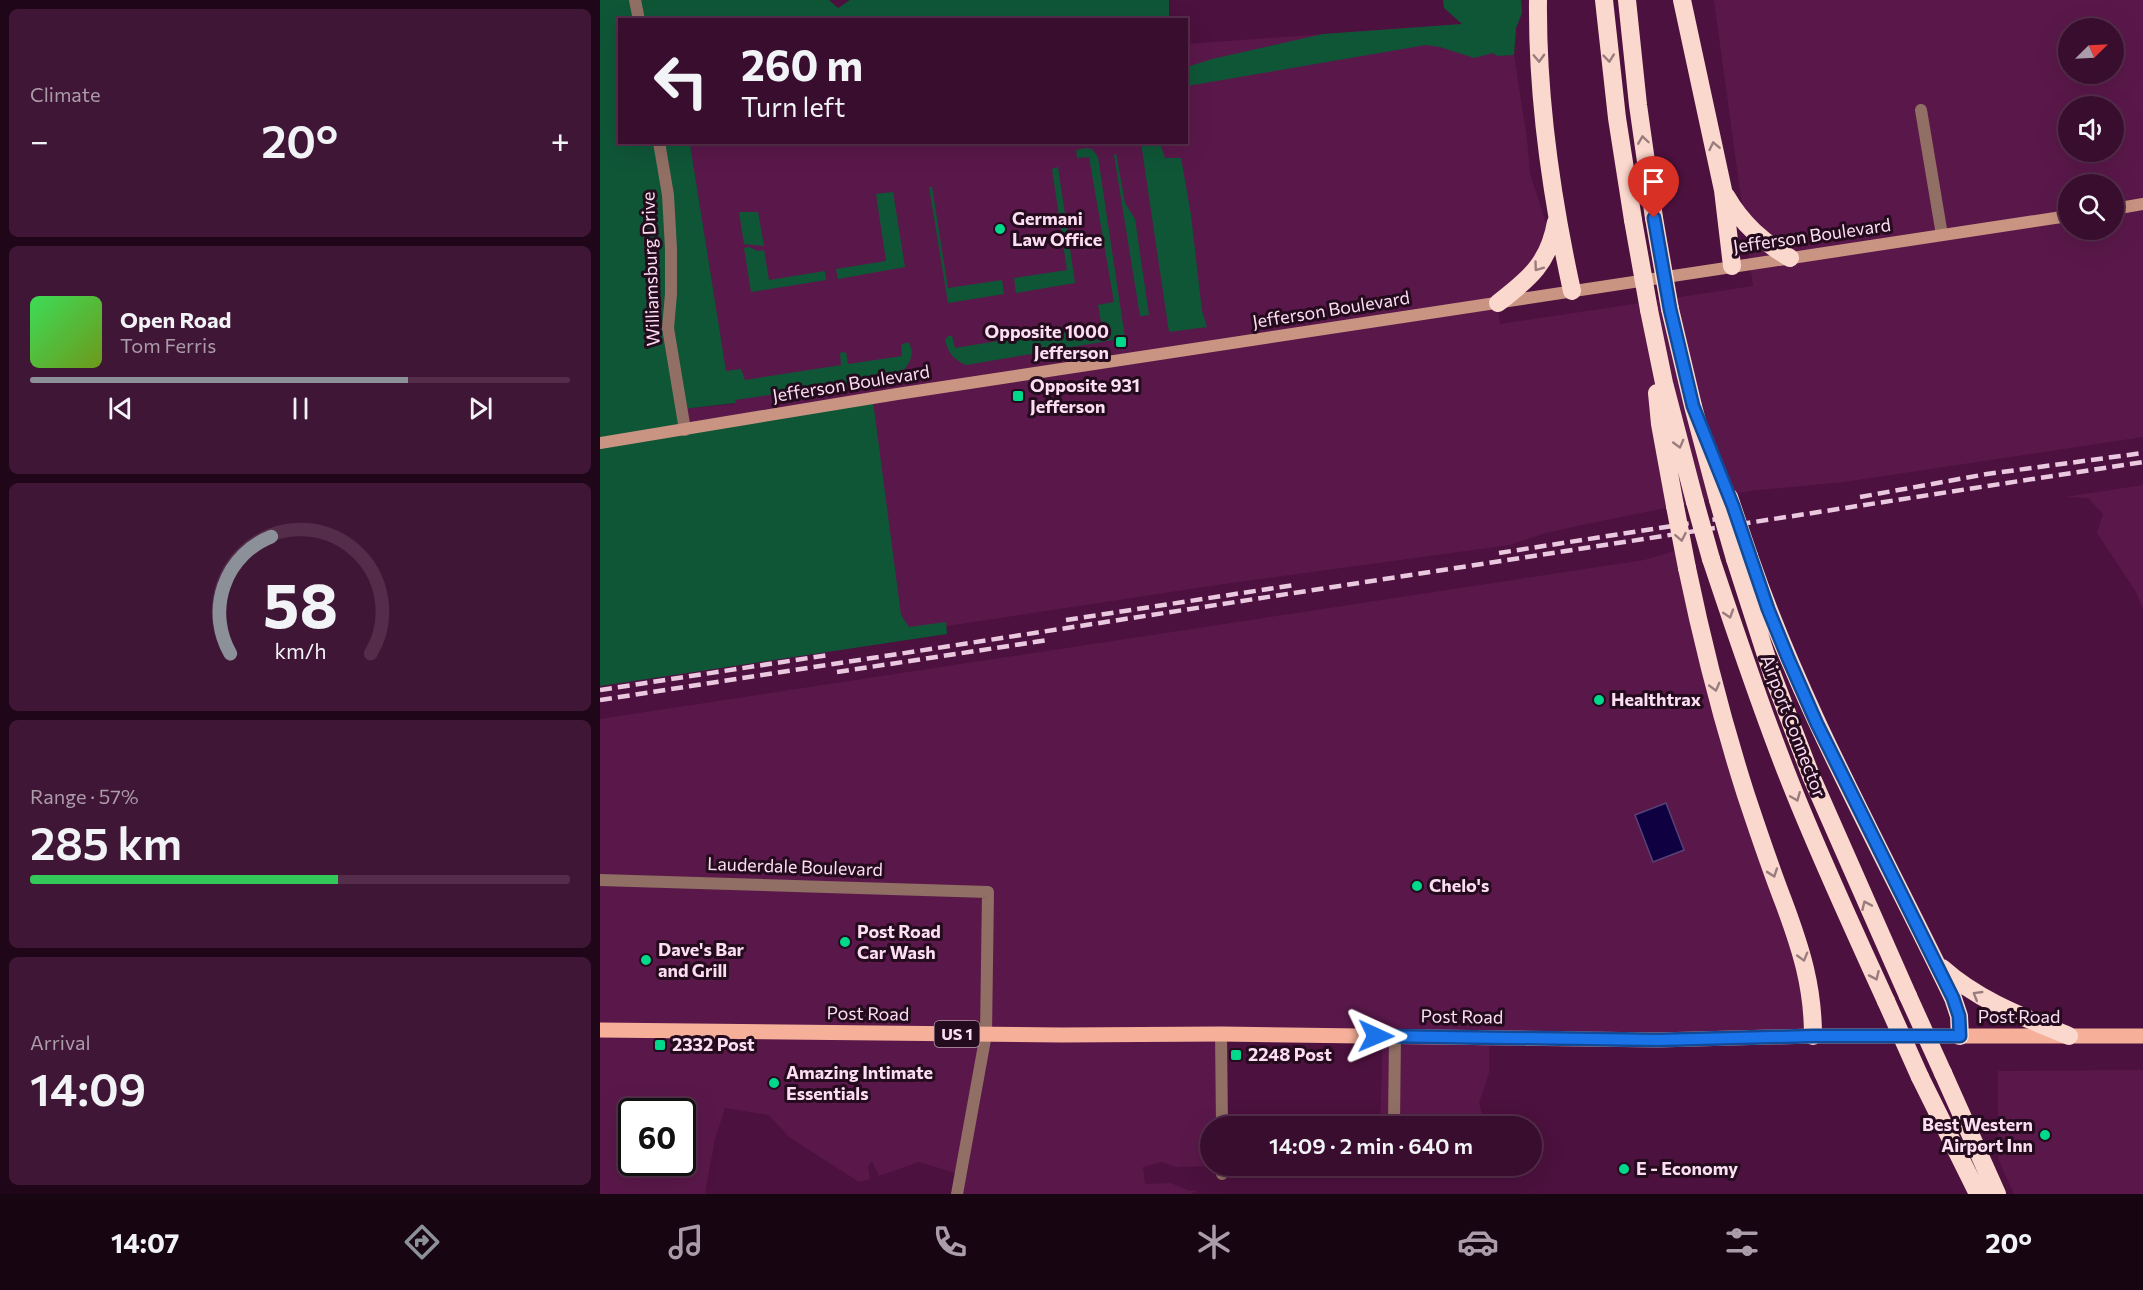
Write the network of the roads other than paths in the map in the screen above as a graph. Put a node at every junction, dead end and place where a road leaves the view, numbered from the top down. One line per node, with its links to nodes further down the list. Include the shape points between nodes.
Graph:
1 (635, 0): 6 (street)
2 (1538, 0): 12 (highway, one-way to 12, via 1542,111)
3 (1604, 0): 19 (highway, Airport Connector, one-way to 19, bridge, via 1613,88)
4 (1627, 0): 22 (highway, Airport Connector, one-way to 4, bridge, via 1693,406 1670,309 1654,218)
5 (1682, 0): 9 (highway, one-way to 5)
6 (639, 18)
7 (1921, 110): 14 (street)
8 (659, 144): 20 (street, Williamsburg Drive, via 671,249 668,328)
9 (1723, 190): 15 (highway, via 1748,227); 16 (highway)
10 (2143, 204): 11 (main road)
11 (2124, 207)
12 (1557, 217): 17 (highway); 18 (highway, one-way to 18, via 1552,241 1539,266)
13 (2058, 218): 14 (main road, Jefferson Boulevard)
14 (1942, 235): 15 (main road, Jefferson Boulevard)
15 (1790, 258): 16 (main road, Jefferson Boulevard)
16 (1732, 266): 17 (main road, Jefferson Boulevard)
17 (1572, 291): 18 (main road, Jefferson Boulevard)
18 (1498, 303): 20 (main road, Jefferson Boulevard)
19 (1650, 318): 29 (highway, one-way to 29, bridge, via 1660,424 1687,568 1736,762 1805,965); 35 (highway, Airport Connector, one-way to 35, bridge, via 1695,502 1748,669 1832,882)
20 (685, 430): 21 (main road, Jefferson Boulevard)
21 (600, 443)
22 (1742, 557): 24 (highway, via 1807,702); 39 (highway, Airport Connector, one-way to 22, bridge, via 1811,776 1772,674)
23 (600, 880): 26 (street, Lauderdale Boulevard, via 988,892)
24 (1936, 963): 30 (highway, via 1957,1008); 31 (highway, one-way to 24, via 1984,1000)
25 (600, 1030): 26 (main road, Post Road / US 1)
26 (986, 1034): 27 (main road, Post Road / US 1); 36 (street)
27 (1221, 1034): 28 (main road, Post Road / US 1); 33 (street)
28 (1395, 1036): 29 (main road, Post Road / US 1, via 1658,1040); 34 (street)
29 (1813, 1036): 30 (main road, Post Road / US 1)
30 (1960, 1036): 31 (main road, Post Road / US 1)
31 (2069, 1036): 32 (main road, Post Road / US 1)
32 (2143, 1036)
33 (1222, 1116)
34 (1394, 1116)
35 (1944, 1127): 37 (highway); 38 (highway, Airport Connector)
36 (957, 1194)
37 (1966, 1194)
38 (1978, 1194)
39 (1997, 1194)

